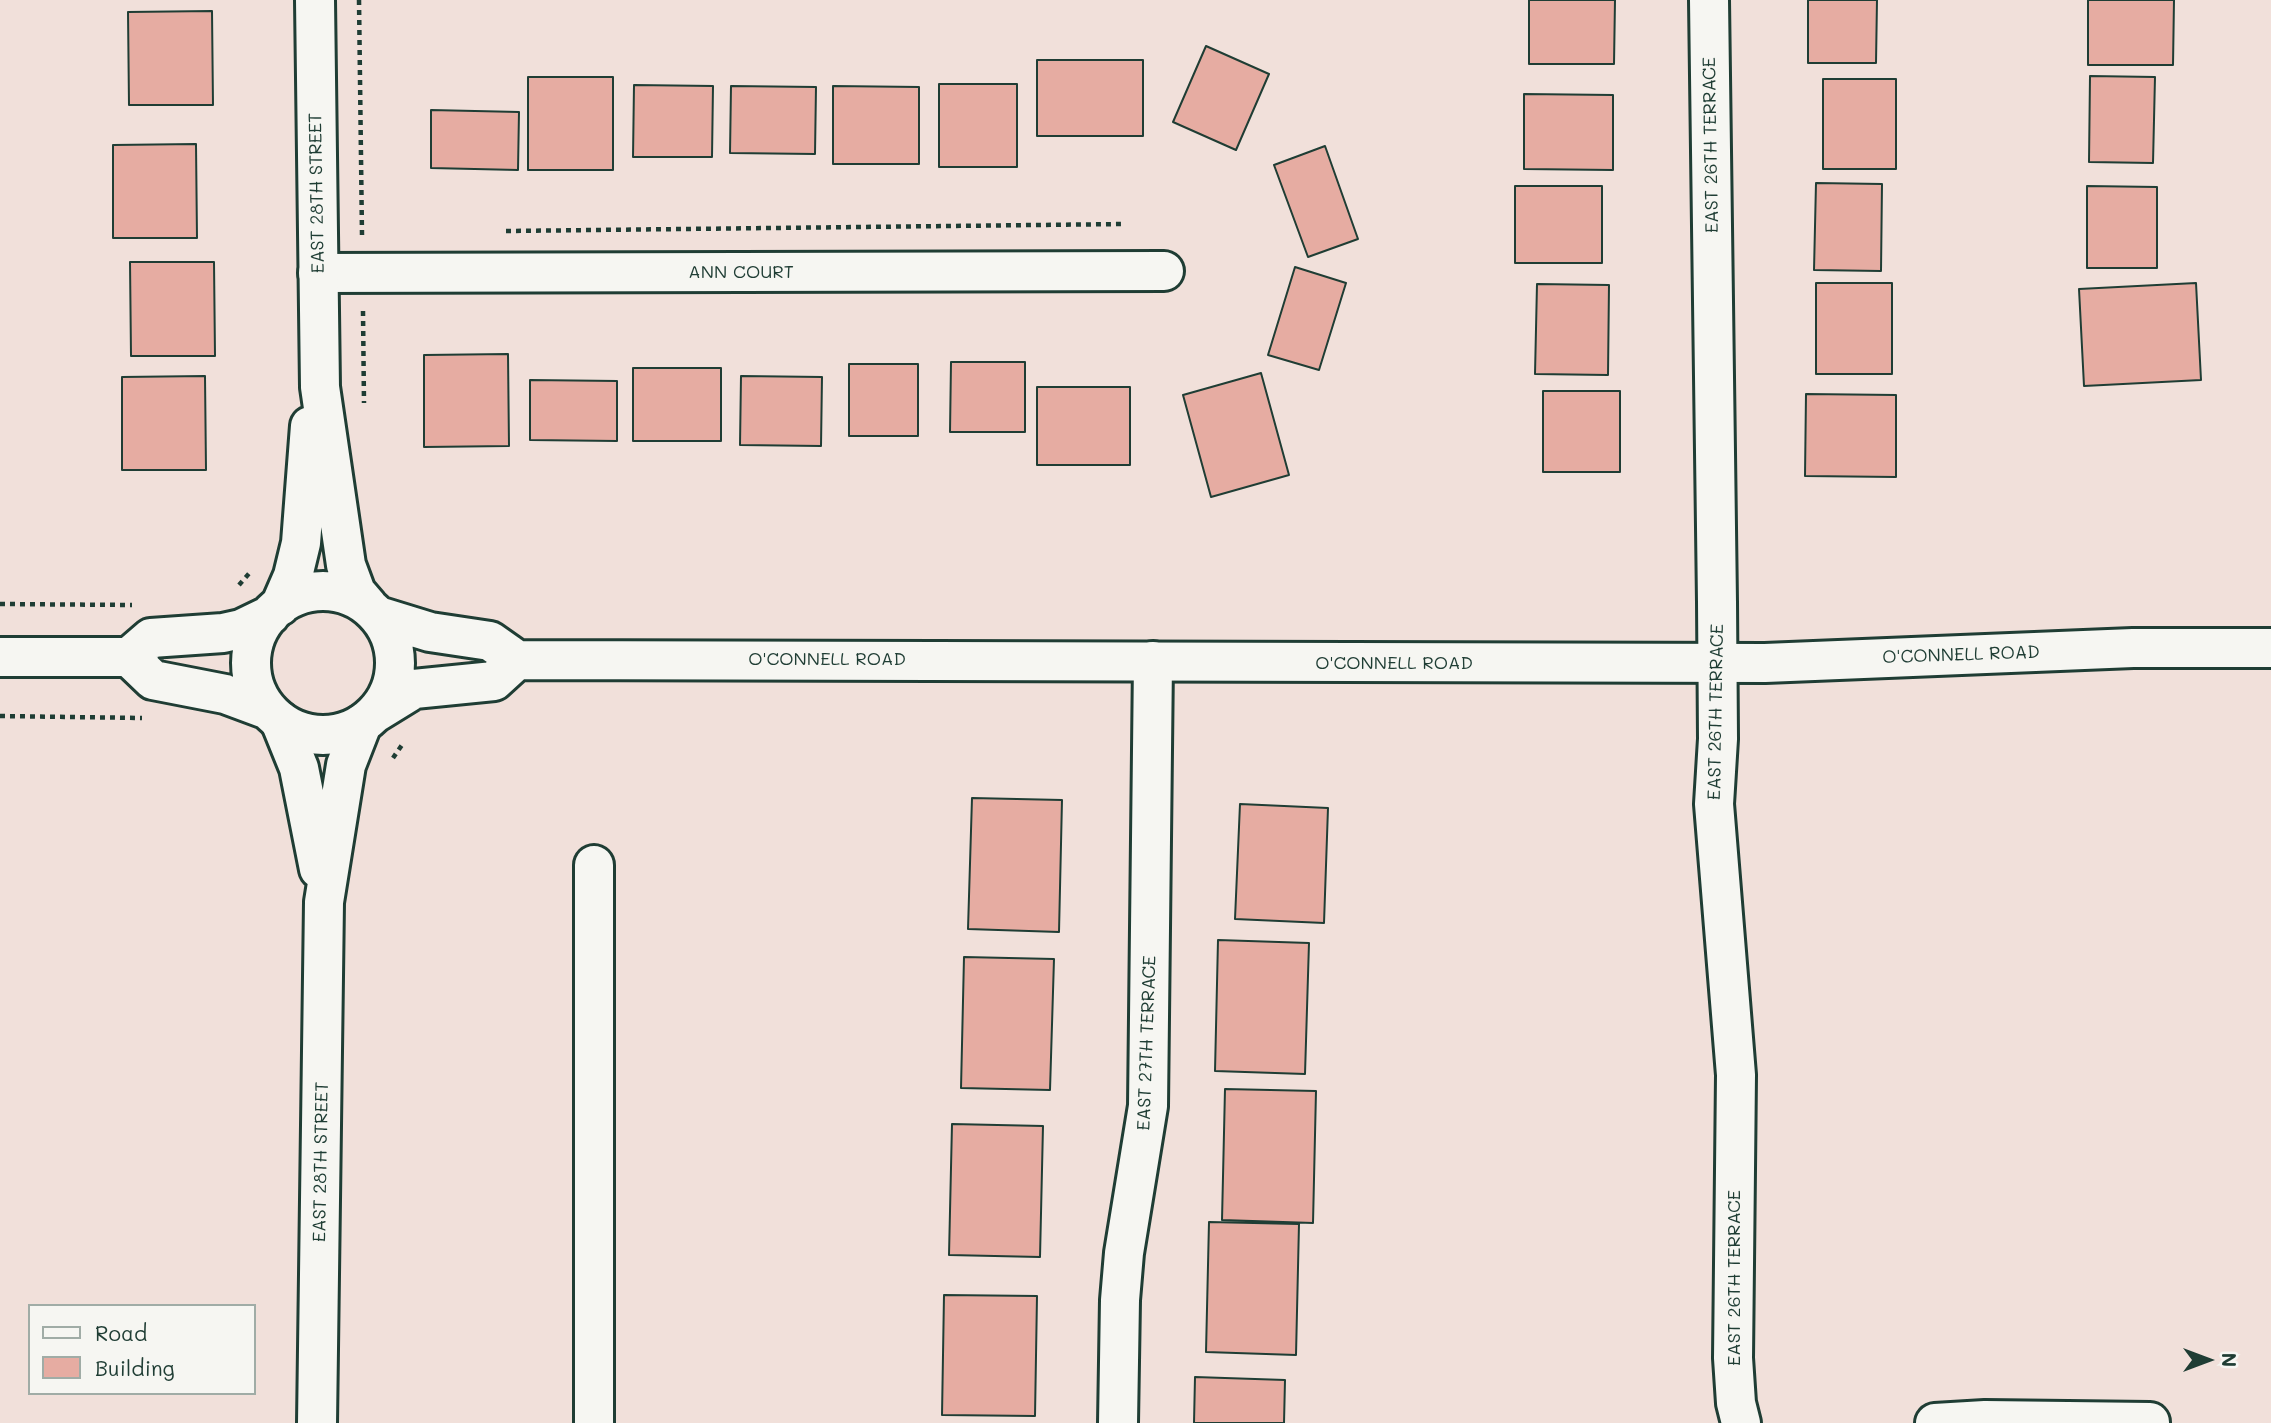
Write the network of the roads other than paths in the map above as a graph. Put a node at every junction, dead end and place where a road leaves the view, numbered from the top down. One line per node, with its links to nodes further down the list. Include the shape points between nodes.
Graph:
1 (315, 0): 4 (street, EAST 28TH STREET)
2 (1709, 0): 13 (street, EAST 26TH TERRACE)
3 (1164, 271): 4 (street, ANN COURT)
4 (318, 273): 5 (street, EAST 28TH STREET)
5 (320, 387): 6 (street, EAST 28TH STREET, via 309,430 301,542 293,576); 7 (street, EAST 28TH STREET, via 346,565 356,592)
6 (275, 610): 7 (street, via 300,595 324,591 347,595); 10 (street, via 242,629 151,638); 14 (street, via 258,631 251,661 253,682)
7 (373, 611): 11 (street, via 430,632 491,640); 15 (street, via 391,638 395,671 389,694)
8 (2271, 648): 13 (street, O'CONNELL ROAD, via 2133,648)
9 (0, 657): 10 (street)
10 (129, 657): 14 (street, via 153,680 217,691)
11 (517, 660): 12 (street, O'CONNELL ROAD); 15 (street, via 494,681 414,689)
12 (1153, 661): 13 (street, O'CONNELL ROAD); 21 (street, EAST 27TH TERRACE, via 1148,1106 1124,1253)
13 (1717, 663): 22 (street, EAST 26TH TERRACE, via 1714,804 1736,1075 1733,1358)
14 (274, 716): 15 (street, via 295,730 321,736 338,734); 17 (street, EAST 28TH STREET, via 303,784)
15 (368, 719): 17 (street, EAST 28TH STREET, via 346,765)
16 (594, 865): 20 (street)
17 (324, 902): 19 (street, EAST 28TH STREET)
18 (2150, 1422): 23 (street)
19 (317, 1423)
20 (594, 1423)
21 (1118, 1423)
22 (1741, 1423)
23 (1935, 1423)

